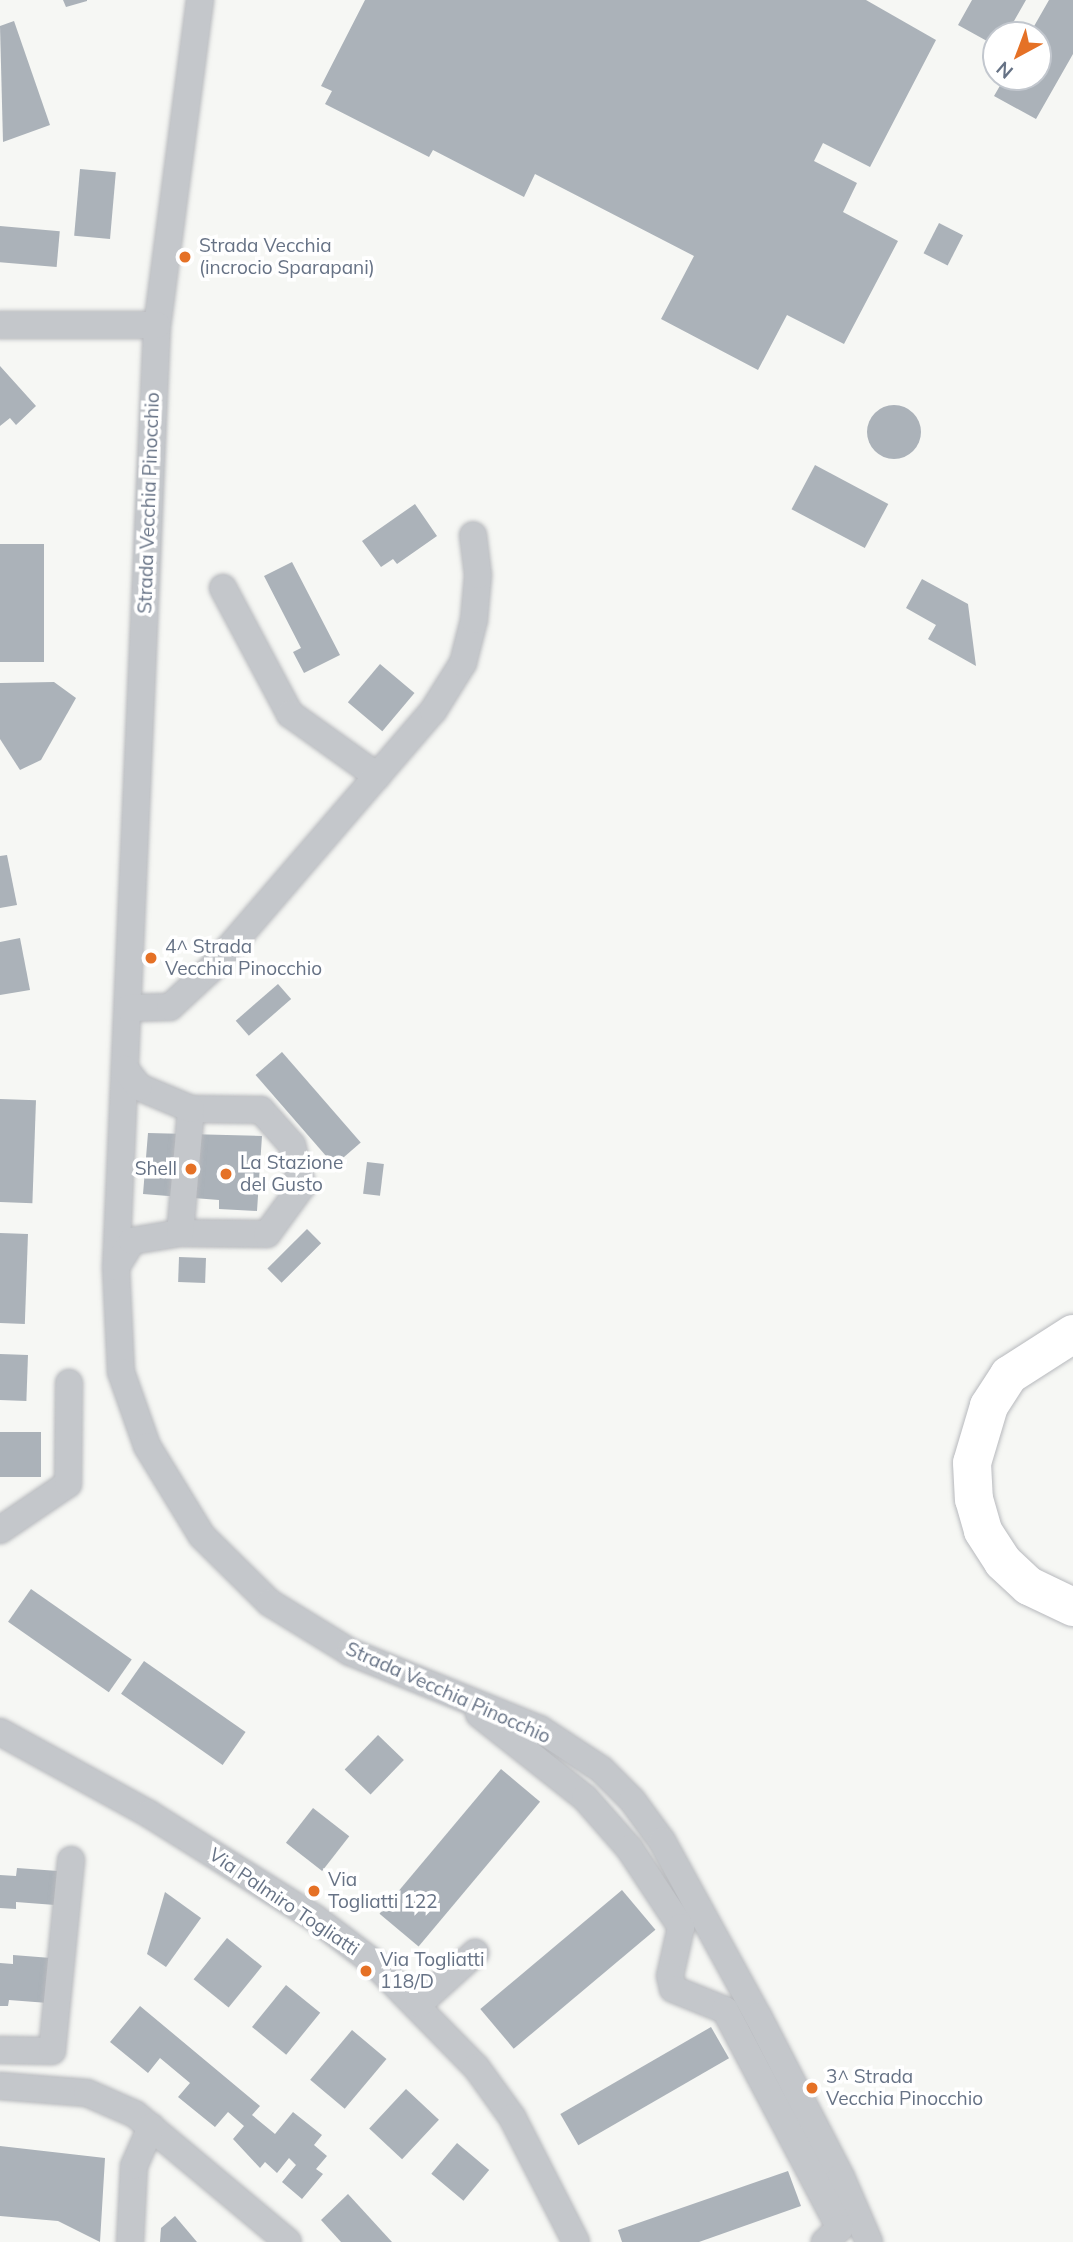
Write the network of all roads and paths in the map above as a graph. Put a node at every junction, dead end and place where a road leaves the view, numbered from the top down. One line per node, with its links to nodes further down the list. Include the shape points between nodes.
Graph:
1 (200, 0): 3 (street, Strada Vecchia Pinocchio)
2 (0, 325): 3 (street)
3 (156, 325): 7 (street, Strada Vecchia Pinocchio)
4 (473, 535): 6 (street, via 478,575 474,620 463,663 433,711)
5 (223, 587): 6 (street, via 290,714)
6 (377, 776): 7 (street, via 210,970 170,1007)
7 (129, 1008): 8 (street, Strada Vecchia Pinocchio)
8 (125, 1069): 9 (street, via 139,1087); 11 (street, Strada Vecchia Pinocchio)
9 (191, 1109): 10 (street); 10 (street, via 261,1110 292,1145 302,1186 267,1234)
10 (180, 1233): 11 (street, via 131,1241)
11 (116, 1267): 16 (street, Strada Vecchia Pinocchio, via 121,1372 147,1446 202,1536 270,1603 350,1652)
12 (1073, 1334): 15 (highway, via 1009,1375 989,1406 972,1463 974,1499 984,1531 1003,1562 1029,1586)
13 (69, 1383): 14 (street, via 68,1484)
14 (0, 1530)
15 (1073, 1607)
16 (456, 1695): 24 (street, Strada Vecchia Pinocchio, via 540,1730 601,1769 662,1840 758,2016); 24 (street, via 585,1798 629,1848 681,1927 670,1976 673,1990 725,2010)
17 (0, 1731): 20 (street, Via Palmiro Togliatti, via 149,1814 315,1918)
18 (71, 1860): 21 (street, via 52,2051)
19 (475, 1953): 20 (street)
20 (419, 2004): 27 (street, Via Palmiro Togliatti, via 476,2067 512,2117)
21 (0, 2050)
22 (0, 2086): 23 (street, via 87,2093 135,2114)
23 (151, 2127): 25 (street, via 134,2166); 26 (street)
24 (848, 2233)
25 (130, 2242)
26 (288, 2242)
27 (576, 2242)

